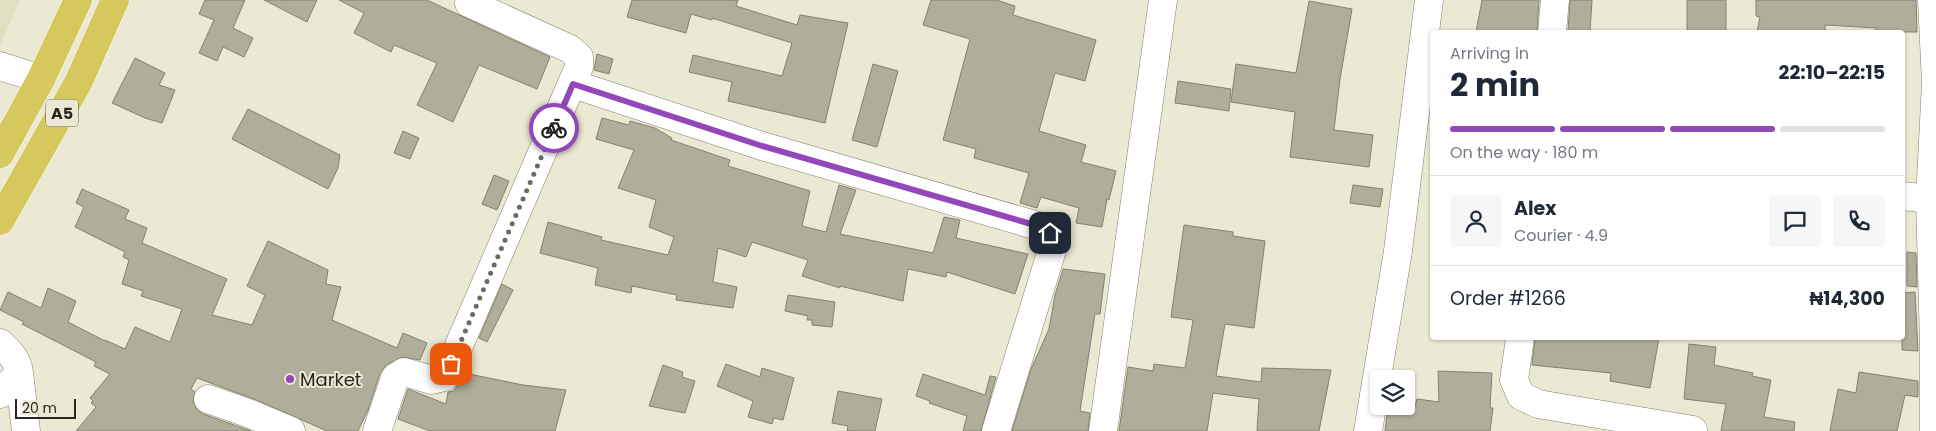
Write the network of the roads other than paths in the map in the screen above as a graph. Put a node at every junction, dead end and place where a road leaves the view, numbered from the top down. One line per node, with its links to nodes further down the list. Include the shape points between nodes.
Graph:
1 (78, 0): 10 (highway, A5)
2 (114, 0): 16 (highway, A5, via 78,83)
3 (1163, 0): 29 (street)
4 (1429, 0): 30 (street, via 1398,251)
5 (1555, 0): 8 (street)
6 (1932, 0): 11 (street)
7 (469, 3): 12 (street, via 570,49 579,57)
8 (1552, 30)
9 (0, 66): 10 (street)
10 (40, 79): 13 (highway, A5)
11 (1936, 83): 15 (street)
12 (573, 84): 24 (street, via 444,377 432,380 404,372 395,378); 28 (street, via 762,146 1038,226 1050,233 1052,250)
13 (0, 154)
14 (1905, 196): 15 (street)
15 (1930, 199): 31 (street)
16 (0, 221)
17 (1520, 340): 23 (street, via 1514,380 1521,396 1538,404)
18 (0, 343): 19 (street, via 12,354)
19 (19, 373): 20 (street); 26 (street)
20 (0, 394)
21 (208, 399): 22 (street)
22 (242, 422): 27 (street)
23 (1607, 423): 25 (street)
24 (385, 429)
25 (1693, 430)
26 (26, 431)
27 (291, 431)
28 (996, 431)
29 (1103, 431)
30 (1368, 431)
31 (1934, 431)

